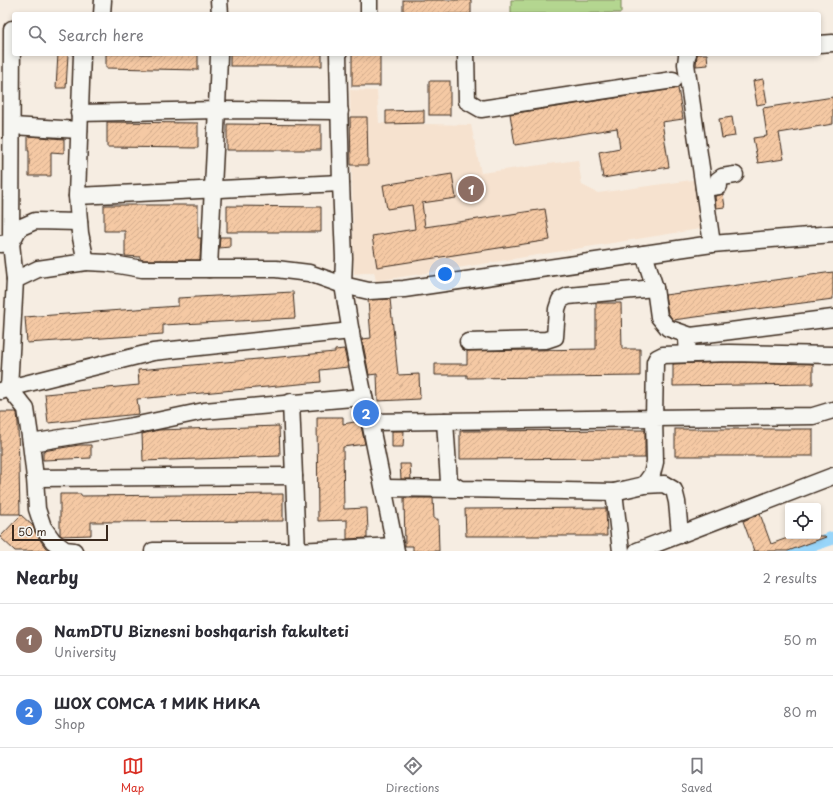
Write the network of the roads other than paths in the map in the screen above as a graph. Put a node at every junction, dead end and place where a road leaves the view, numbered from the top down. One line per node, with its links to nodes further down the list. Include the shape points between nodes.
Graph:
1 (103, 0): 4 (street)
2 (219, 0): 5 (street)
3 (369, 0): 6 (street)
4 (102, 12)
5 (220, 12)
6 (369, 12)
7 (9, 29): 19 (street)
8 (833, 43): 9 (street)
9 (821, 44)
10 (82, 56): 18 (street)
11 (219, 56): 16 (street)
12 (338, 56): 17 (street)
13 (466, 56): 15 (street, via 467,101 481,109)
14 (687, 56): 24 (street, via 686,64)
15 (673, 80)
16 (218, 110): 17 (street); 18 (street); 23 (street)
17 (340, 111): 22 (street)
18 (79, 113): 20 (street)
19 (12, 126): 20 (street); 28 (street)
20 (79, 130): 25 (street)
21 (735, 175): 24 (street, via 722,177 718,180 719,186)
22 (341, 182): 23 (street); 34 (street)
23 (212, 188): 25 (street); 32 (street)
24 (704, 188): 29 (street)
25 (77, 196): 26 (street)
26 (79, 222): 28 (street, via 35,222 19,228); 31 (street)
27 (833, 234): 29 (street)
28 (6, 243): 33 (street)
29 (712, 244): 30 (street)
30 (644, 254): 34 (street, via 404,289 369,291); 35 (street)
31 (86, 262): 32 (street, via 142,269); 33 (street, via 38,268)
32 (209, 269): 34 (street, via 276,269 310,273)
33 (15, 280): 42 (street)
34 (343, 285): 37 (street)
35 (654, 288): 38 (street, via 659,317 668,328); 39 (street, via 568,296 560,300 557,309 555,337 546,340)
36 (833, 318): 38 (street)
37 (351, 331): 42 (street, via 153,352); 43 (street)
38 (691, 336): 40 (street, via 687,340)
39 (468, 342)
40 (688, 354): 41 (street); 46 (street, via 663,355 654,362)
41 (833, 354)
42 (4, 390): 49 (street, via 26,409)
43 (364, 396): 44 (street); 48 (street)
44 (291, 402): 49 (street, via 204,411); 50 (street)
45 (833, 410): 46 (street, via 813,416)
46 (654, 418): 47 (street); 53 (street, via 655,462 652,474)
47 (445, 421): 48 (street); 55 (street, via 449,482)
48 (370, 422): 54 (street)
49 (31, 443): 52 (street)
50 (294, 476): 52 (street); 62 (street)
51 (833, 476): 57 (street)
52 (36, 478): 59 (street, via 37,509 43,527 53,541 65,550)
53 (644, 485): 56 (street); 57 (street, via 664,484 674,490)
54 (384, 488): 55 (street); 58 (street)
55 (460, 489): 56 (street)
56 (614, 492): 63 (street)
57 (680, 534): 64 (street)
58 (395, 549): 62 (street)
59 (74, 551)
60 (153, 551): 61 (street)
61 (188, 551): 62 (street)
62 (297, 551)
63 (621, 551)
64 (637, 551)

